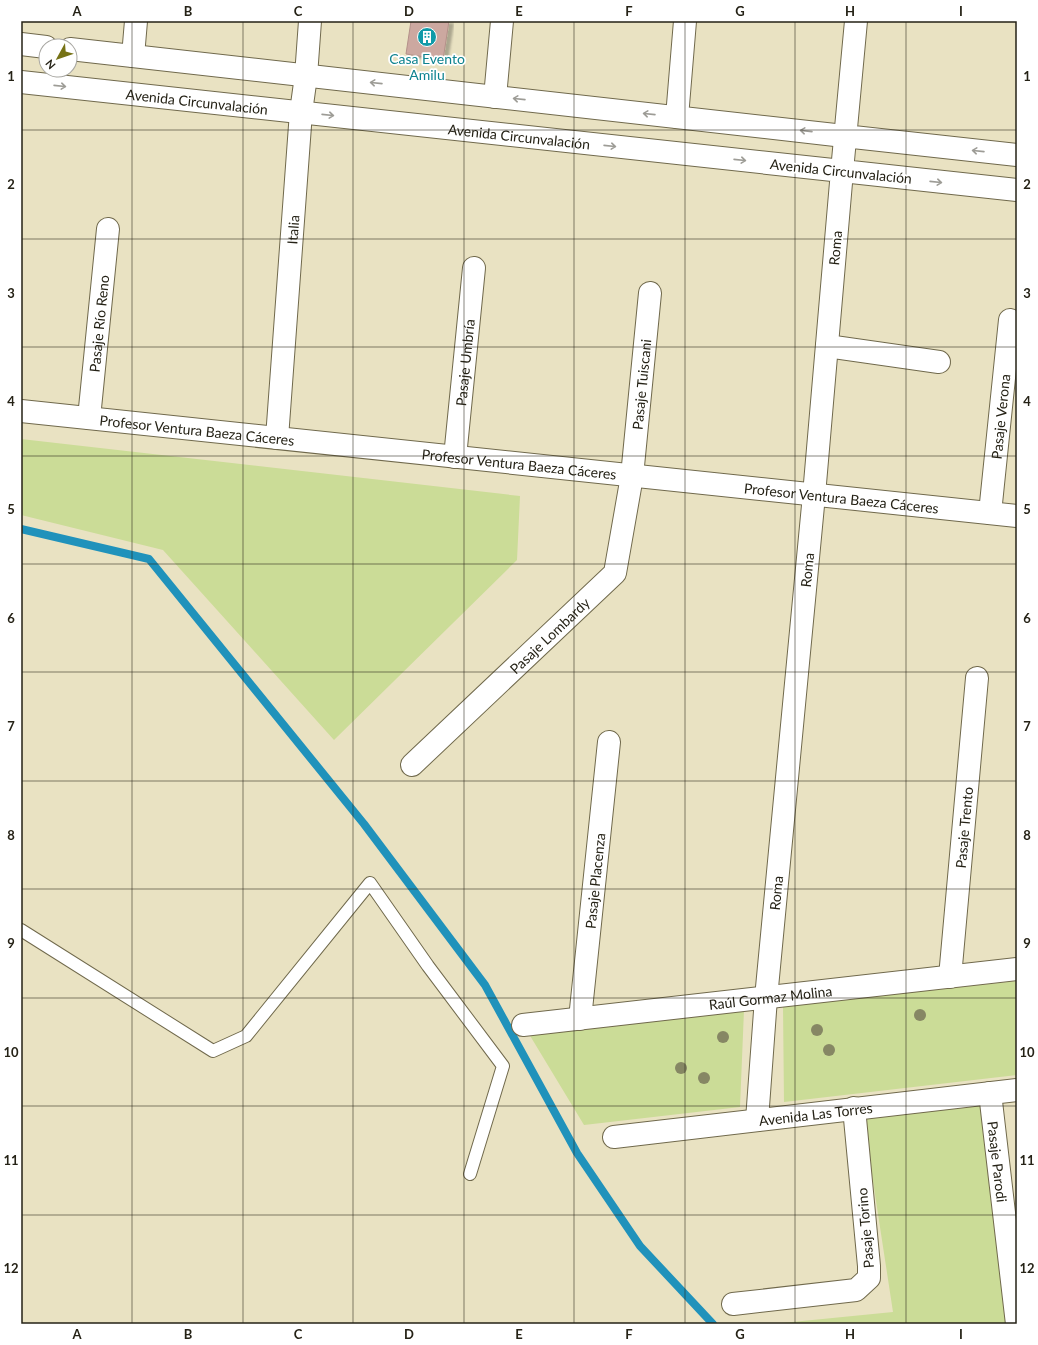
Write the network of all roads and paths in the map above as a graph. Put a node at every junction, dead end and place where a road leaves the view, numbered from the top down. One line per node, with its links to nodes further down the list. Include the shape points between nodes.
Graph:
1 (136, 21): 9 (street)
2 (310, 21): 10 (street, Italia)
3 (502, 21): 12 (street)
4 (686, 21): 14 (street)
5 (856, 21): 15 (street, Roma)
6 (21, 44): 7 (street)
7 (38, 45)
8 (78, 50): 9 (street)
9 (133, 56): 10 (street)
10 (306, 76): 12 (street, one-way to 10); 13 (street, Italia)
11 (21, 82): 13 (street, Avenida Circunvalación, one-way to 13)
12 (495, 96): 14 (street, one-way to 12)
13 (301, 112): 17 (street, Avenida Circunvalación, one-way to 17); 27 (street, Italia)
14 (676, 117): 15 (street, one-way to 14)
15 (844, 136): 16 (street, one-way to 15); 17 (street, Roma)
16 (1017, 155)
17 (842, 171): 18 (street, Avenida Circunvalación, one-way to 18); 23 (street, Roma)
18 (1017, 190)
19 (108, 229): 26 (street, Pasaje Río Reno)
20 (474, 268): 28 (street, Pasaje Umbría)
21 (650, 293): 29 (street, Pasaje Tuiscani)
22 (1010, 320): 31 (street, Pasaje Verona)
23 (827, 346): 24 (street); 30 (street, Roma)
24 (939, 362)
25 (21, 411): 26 (street, Profesor Ventura Baeza Cáceres)
26 (89, 418): 27 (street, Profesor Ventura Baeza Cáceres)
27 (277, 438): 28 (street, Profesor Ventura Baeza Cáceres)
28 (455, 457): 29 (street, Profesor Ventura Baeza Cáceres)
29 (632, 476): 30 (street, Profesor Ventura Baeza Cáceres); 35 (street, Pasaje Lombardy, via 615,573)
30 (814, 495): 31 (street, Profesor Ventura Baeza Cáceres); 39 (street, Roma)
31 (990, 513): 32 (street, Profesor Ventura Baeza Cáceres)
32 (1017, 516)
33 (977, 678): 38 (street, Pasaje Trento)
34 (609, 742): 40 (street, Pasaje Placenza)
35 (412, 765)
36 (21, 930): 47 (lane, via 213,1051 246,1036 370,883 503,1066)
37 (1017, 969): 38 (street, Raúl Gormaz Molina)
38 (950, 977): 39 (street, Raúl Gormaz Molina)
39 (766, 998): 40 (street, Raúl Gormaz Molina); 45 (street, Roma)
40 (580, 1019): 41 (street, Raúl Gormaz Molina)
41 (523, 1025)
42 (1017, 1090): 43 (street, Avenida Las Torres)
43 (990, 1093): 44 (street, Avenida Las Torres); 48 (street, Pasaje Parodi)
44 (854, 1108): 45 (street, Avenida Las Torres); 49 (street, Pasaje Torino, via 869,1278 856,1290)
45 (757, 1120): 46 (street, Avenida Las Torres)
46 (614, 1137)
47 (470, 1174)
48 (1014, 1271): 50 (street, Pasaje Parodi)
49 (733, 1304)
50 (1017, 1324)

